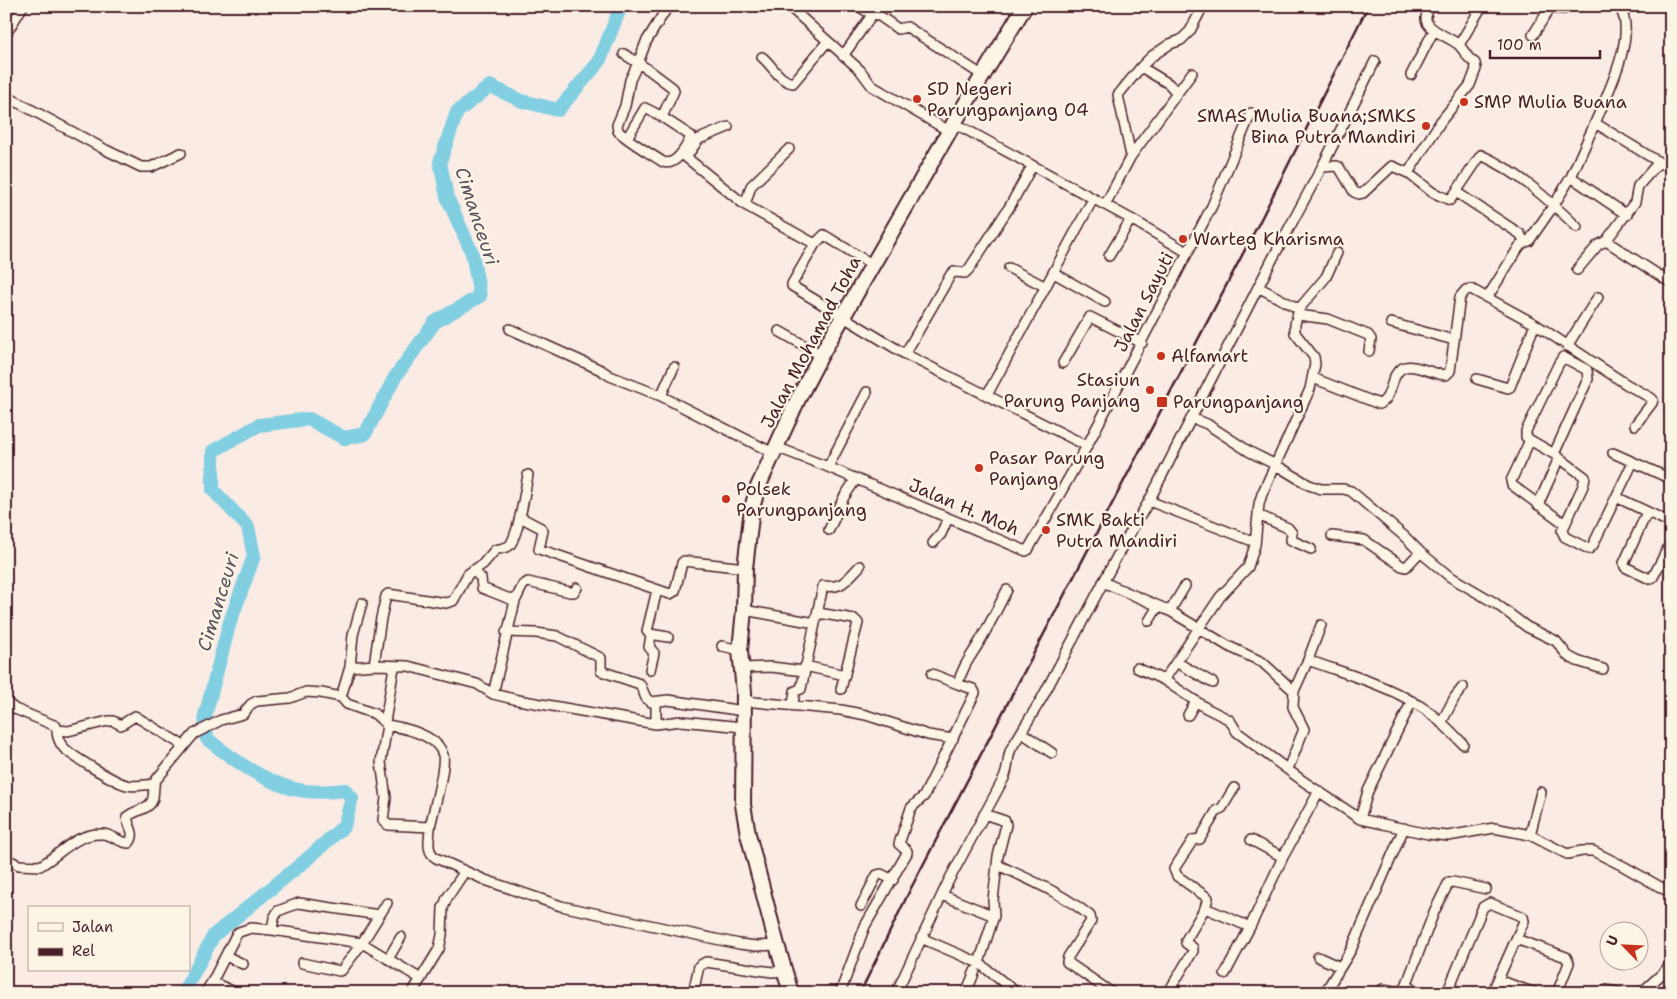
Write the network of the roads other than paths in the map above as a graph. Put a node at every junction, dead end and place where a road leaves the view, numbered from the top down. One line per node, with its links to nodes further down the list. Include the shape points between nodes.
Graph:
1 (23, 6): 13 (street)
2 (791, 6): 16 (street)
3 (858, 6): 11 (street, via 866,11)
4 (1025, 6): 25 (main road, Jalan Mohamad Toha)
5 (1203, 6): 23 (street, via 1190,31 1181,40 1170,44)
6 (1430, 6): 14 (street, via 1426,18)
7 (1482, 6): 17 (street)
8 (1569, 6): 10 (street, via 1564,9)
9 (1618, 6): 31 (street, via 1625,20 1622,50)
10 (1548, 7): 15 (street)
11 (873, 10): 19 (street); 25 (street, via 898,29 907,27)
12 (665, 11): 22 (street, via 646,42)
13 (8, 29)
14 (1434, 30): 17 (street); 26 (street)
15 (1533, 35)
16 (827, 42): 19 (street); 20 (street, via 793,83 780,77)
17 (1459, 45): 43 (street, via 1468,59 1475,63 1470,85 1441,120)
18 (624, 54): 22 (street)
19 (843, 56): 33 (street, via 872,86)
20 (762, 57)
21 (1375, 61): 41 (street)
22 (638, 63): 30 (street, via 673,88); 34 (street, via 616,129)
23 (1140, 67): 27 (street, via 1169,84); 38 (street, via 1117,98)
24 (1192, 73): 27 (street)
25 (982, 75): 33 (main road, Jalan Mohamad Toha)
26 (1411, 75)
27 (1176, 93): 38 (street)
28 (6, 96): 36 (street, via 141,166 152,167)
29 (1251, 113): 56 (street, Jalan Sayuti, via 1212,206)
30 (662, 117): 34 (street, via 645,108); 37 (street, via 691,135)
31 (1595, 123): 39 (street); 44 (street)
32 (728, 127): 37 (street, via 699,139)
33 (951, 127): 40 (street); 59 (main road, Jalan Mohamad Toha)
34 (627, 138): 37 (street, via 666,164)
35 (788, 149): 47 (street, via 751,186)
36 (181, 153)
37 (684, 156): 47 (street)
38 (1131, 156): 48 (street)
39 (1658, 162): 42 (street); 50 (street, via 1638,186 1637,199)
40 (1032, 166): 46 (street); 79 (street, via 969,269 965,273 951,274)
41 (1322, 167): 43 (street, via 1339,167 1354,192 1359,194 1392,166); 65 (street)
42 (1671, 168)
43 (1408, 174): 45 (street, via 1432,192 1450,200)
44 (1571, 177): 49 (street); 50 (street)
45 (1456, 192): 49 (street, via 1481,155 1500,163); 54 (street, via 1520,234)
46 (1093, 199): 48 (street); 62 (street)
47 (745, 205): 55 (street)
48 (1104, 205): 51 (street)
49 (1554, 205): 52 (street); 54 (street, via 1529,241)
50 (1627, 215): 53 (street)
51 (1131, 219): 56 (street); 58 (street)
52 (1577, 227)
53 (1606, 241): 61 (street, via 1598,245); 63 (street)
54 (1524, 242): 67 (street)
55 (815, 244): 59 (street, via 826,236); 70 (street, via 792,286)
56 (1188, 252): 76 (street, Jalan Sayuti)
57 (1337, 253): 69 (street, via 1326,277)
58 (1109, 256)
59 (873, 265): 70 (main road, Jalan Mohamad Toha)
60 (1009, 268): 64 (street)
61 (1577, 270)
62 (1054, 273): 64 (street); 68 (street)
63 (1671, 283)
64 (1046, 287): 87 (street)
65 (1258, 287): 69 (street); 88 (street)
66 (1598, 297): 77 (street)
67 (1487, 298): 72 (street); 75 (street, via 1471,289 1462,293)
68 (1105, 302)
69 (1299, 312): 78 (street, via 1328,319 1368,335 1371,337); 83 (street, via 1295,333 1314,357)
70 (842, 318): 79 (street); 80 (main road, Jalan Mohamad Toha)
71 (1391, 323): 75 (street)
72 (1534, 324): 77 (street); 84 (street, via 1510,387)
73 (510, 329): 86 (street, Jalan H. Moh, via 608,376)
74 (779, 331): 80 (street)
75 (1454, 340): 83 (street, via 1448,374 1403,367 1396,374 1386,400 1379,404)
76 (1142, 343): 81 (street, via 1090,317); 91 (street, Jalan Sayuti)
77 (1567, 346): 89 (street, via 1653,400)
78 (1369, 351)
79 (905, 354): 87 (street)
80 (821, 355): 92 (main road, Jalan Mohamad Toha)
81 (1063, 363)
82 (674, 367): 86 (street)
83 (1313, 378): 96 (street)
84 (1477, 379)
85 (867, 392): 97 (street)
86 (661, 396): 92 (street, Jalan H. Moh)
87 (987, 396): 91 (street)
88 (1192, 418): 96 (street); 102 (street)
89 (1635, 425)
90 (1530, 440): 94 (street); 94 (street, via 1526,431 1561,359 1567,358 1586,370 1588,379); 103 (street, via 1511,483)
91 (1087, 446): 107 (street, Jalan H. Moh, via 1028,550)
92 (774, 450): 97 (street, Jalan H. Moh); 118 (main road, Jalan Mohamad Toha, via 755,496)
93 (1613, 453): 95 (street)
94 (1557, 456): 103 (street); 109 (street, via 1582,474 1585,480)
95 (1633, 462): 100 (street); 101 (street)
96 (1276, 465): 105 (street, via 1262,494); 116 (street, via 1309,485 1351,491)
97 (828, 467): 99 (street, Jalan H. Moh)
98 (528, 475): 106 (street)
99 (856, 479): 107 (street, Jalan H. Moh); 110 (street)
100 (1671, 479)
101 (1616, 497): 104 (street); 109 (street, via 1590,548 1586,549 1565,537 1562,531)
102 (1149, 501): 112 (street); 120 (street)
103 (1538, 505): 109 (street)
104 (1648, 512): 108 (street); 113 (street, via 1625,567 1650,579)
105 (1258, 515): 112 (street); 115 (street, via 1288,528 1292,533 1291,540)
106 (520, 517): 119 (street, via 508,546 495,550); 123 (street, via 543,531 539,549)
107 (948, 518): 114 (street)
108 (1671, 523)
109 (1564, 524)
110 (829, 530)
111 (1332, 536): 116 (street, via 1364,540 1406,567)
112 (1256, 542): 134 (street, via 1248,568 1220,597)
113 (1671, 542)
114 (933, 543)
115 (1311, 549)
116 (1420, 552): 148 (street, via 1449,576 1495,603 1527,627 1556,640 1568,656)
117 (860, 566): 130 (street, via 840,586 823,586)
118 (745, 568): 123 (street, via 684,561 674,593); 128 (main road, Jalan Mohamad Toha)
119 (473, 570): 125 (street, via 481,578 482,588); 142 (street, via 451,602 387,595 380,618)
120 (1103, 582): 127 (street); 172 (street)
121 (1185, 586): 129 (street)
122 (576, 588): 125 (street, via 570,592 528,582)
123 (657, 590): 136 (street, via 647,631)
124 (1007, 590): 154 (street, via 966,662)
125 (515, 601): 135 (street)
126 (362, 603): 144 (street, via 353,635)
127 (1158, 606): 129 (street); 131 (street)
128 (744, 610): 132 (street); 139 (main road, Jalan Mohamad Toha)
129 (1170, 611): 134 (street)
130 (818, 613): 132 (street); 151 (street, via 858,622)
131 (1148, 621)
132 (815, 623): 147 (street)
133 (1321, 625): 140 (street)
134 (1200, 628): 141 (street); 157 (street, via 1262,662)
135 (506, 632): 158 (street); 163 (street, via 551,635 578,646 601,658 601,671 640,684 646,698)
136 (650, 634): 137 (street); 149 (street, via 649,647 654,653)
137 (668, 637)
138 (722, 646): 139 (street)
139 (740, 650): 145 (main road, Jalan Mohamad Toha)
140 (1308, 660): 157 (street); 161 (street)
141 (1176, 662): 152 (street); 153 (street)
142 (374, 665): 143 (street); 144 (street)
143 (394, 667): 158 (street, via 408,666 477,684); 167 (street)
144 (350, 668): 159 (street)
145 (743, 668): 147 (street); 165 (main road, Jalan Mohamad Toha)
146 (1137, 668): 152 (street)
147 (804, 669): 151 (street); 164 (street, via 802,686 796,691)
148 (1604, 669)
149 (650, 670)
150 (932, 674): 154 (street)
151 (845, 675): 156 (street)
152 (1164, 680): 160 (street)
153 (1213, 683)
154 (958, 684): 173 (street, via 973,688 975,693)
155 (1463, 687): 168 (street)
156 (841, 689)
157 (1294, 691): 177 (street, via 1293,707 1304,729)
158 (493, 694): 169 (street)
159 (341, 697): 167 (street, via 347,704 375,714); 175 (street, via 306,692 290,698 262,700 251,704 243,714 198,732)
160 (1196, 701): 166 (street); 177 (street, via 1231,722 1238,732)
161 (1412, 701): 168 (street); 183 (street, via 1368,791)
162 (6, 702): 171 (street, via 56,726)
163 (656, 702): 165 (street, via 668,700); 169 (street)
164 (794, 704): 165 (street); 173 (street, via 866,715 928,735)
165 (744, 706): 170 (main road, Jalan Mohamad Toha)
166 (1188, 715)
167 (386, 723): 184 (street, via 429,738 441,750 443,764); 184 (street, via 381,762 386,798 383,820 388,825)
168 (1441, 723): 174 (street)
169 (656, 724): 170 (street, via 681,721)
170 (743, 727): 207 (main road, Jalan Mohamad Toha, via 744,805 748,834)
171 (57, 730): 175 (street, via 68,731 108,721 121,726 136,716); 178 (street, via 60,744 68,752 122,784)
172 (1022, 734): 176 (street); 182 (street, via 1009,753 1006,772)
173 (954, 739): 192 (street, via 924,796 912,808 899,844 907,853)
174 (1463, 744)
175 (184, 746): 178 (street)
176 (1052, 753)
177 (1288, 769): 180 (street)
178 (154, 784): 189 (street, via 150,804 127,817 133,832 129,843 94,834 72,843 40,866 19,865)
179 (1234, 788): 198 (street, via 1200,839 1193,840 1174,869 1177,876 1208,898)
180 (1319, 791): 183 (street); 188 (street)
181 (1541, 792): 186 (street)
182 (984, 814): 190 (street, via 1006,823); 195 (street)
183 (1360, 819): 185 (street)
184 (430, 827): 191 (street, via 430,853)
185 (1404, 828): 186 (street, via 1448,836 1494,828); 215 (street, via 1376,896)
186 (1530, 835): 194 (street, via 1567,854 1593,851)
187 (1251, 840): 188 (street)
188 (1283, 857): 201 (street)
189 (6, 859)
190 (998, 865): 200 (street); 231 (street, via 1043,885 1090,916 1091,921 1067,962)
191 (465, 871): 207 (street, via 561,906 739,944); 218 (street, via 445,902 439,949)
192 (893, 880): 197 (street, via 877,875); 227 (street, via 865,926)
193 (1486, 889): 221 (street, via 1448,882)
194 (1671, 894)
195 (942, 895): 200 (street); 204 (street)
196 (387, 903): 199 (street)
197 (861, 906)
198 (1204, 908): 201 (street); 232 (street, via 1186,940 1193,951)
199 (379, 914): 202 (street, via 299,903 278,911); 206 (street)
200 (994, 916): 214 (street)
201 (1250, 927): 217 (street)
202 (272, 930): 206 (street); 208 (street, via 251,928 239,932)
203 (401, 936): 210 (street)
204 (921, 938): 214 (street); 228 (street)
205 (1516, 940): 219 (street); 236 (street, via 1523,918 1490,903 1483,907); 239 (street, via 1566,957 1570,963)
206 (362, 943): 210 (street); 211 (street, via 342,970)
207 (777, 945): 216 (main road, Jalan Mohamad Toha)
208 (226, 956): 213 (street); 220 (street)
209 (1318, 957): 215 (street)
210 (388, 959): 218 (street)
211 (302, 963)
212 (1671, 963): 242 (street)
213 (243, 964)
214 (977, 967): 229 (street); 230 (street)
215 (1340, 967): 233 (street)
216 (784, 971): 225 (street, via 706,962 700,966); 226 (main road, Jalan Mohamad Toha)
217 (1225, 974)
218 (421, 979): 224 (street)
219 (1498, 980): 237 (street); 238 (street)
220 (212, 982): 222 (street); 223 (street)
221 (1406, 986): 234 (street, via 1399,992 1383,989); 235 (street)
222 (230, 990)
223 (205, 993)
224 (412, 993)
225 (693, 993)
226 (791, 993)
227 (840, 993)
228 (896, 993)
229 (966, 993)
230 (1016, 993)
231 (1112, 993)
232 (1168, 993)
233 (1322, 993)
234 (1378, 993)
235 (1420, 993)
236 (1447, 993)
237 (1492, 993)
238 (1535, 993)
239 (1557, 993)
240 (1600, 993): 241 (street, via 1605,990)
241 (1620, 993)
242 (1641, 993)

